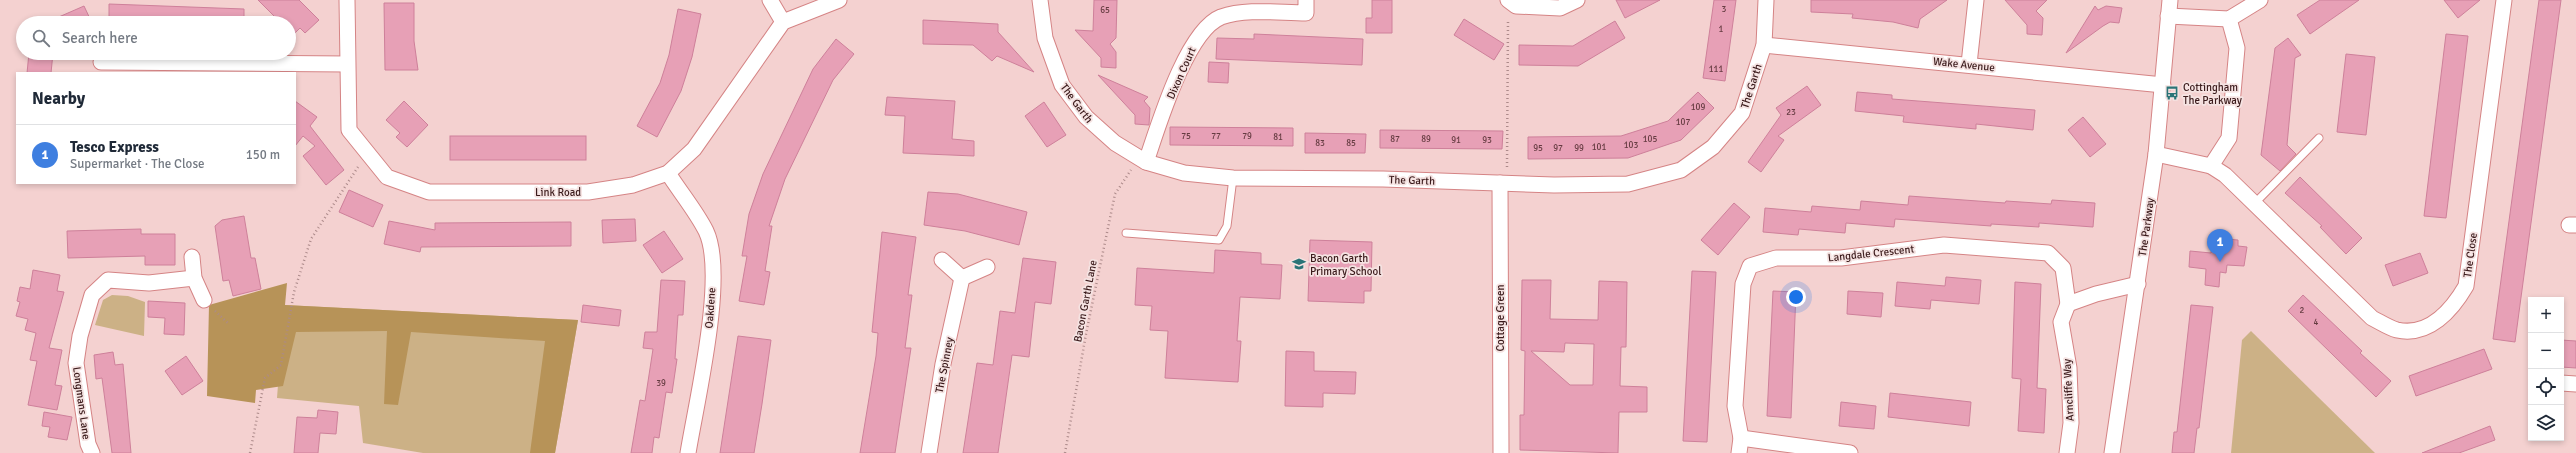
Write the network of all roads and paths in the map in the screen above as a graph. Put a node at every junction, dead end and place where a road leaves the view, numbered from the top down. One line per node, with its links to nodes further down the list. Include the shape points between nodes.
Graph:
1 (348, 0): 18 (street, Link Road)
2 (770, 0): 15 (street)
3 (839, 0): 15 (street)
4 (1040, 0): 24 (street, The Garth, via 1045,38 1062,85 1086,118 1115,143)
5 (1306, 0): 24 (street, Dixon Court, via 1306,13 1241,12 1220,18 1205,28 1190,48)
6 (1577, 0): 12 (street, via 1560,8)
7 (1766, 0): 16 (street, The Garth)
8 (1976, 0): 19 (street)
9 (2170, 0): 13 (street, The Parkway)
10 (2260, 0): 14 (street)
11 (2504, 0): 29 (street, The Close, via 2466,286 2454,306 2437,321 2420,329 2398,330 2372,318)
12 (1512, 3): 28 (path, via 1508,17)
13 (2168, 16): 14 (street); 20 (street, The Parkway)
14 (2228, 19): 25 (street, via 2237,48 2229,138)
15 (783, 22): 26 (street, Link Road, via 694,149)
16 (1764, 45): 19 (street, Wake Avenue); 28 (street, The Garth, via 1742,113 1713,147 1681,170 1628,184)
17 (101, 62): 18 (street)
18 (347, 64): 22 (street, Link Road, via 349,130)
19 (1969, 64): 20 (street, Wake Avenue)
20 (2163, 85): 23 (street, The Parkway)
21 (2319, 138): 29 (lane)
22 (368, 154): 26 (street, Link Road, via 387,177 429,192 588,192 633,185); 44 (path, via 342,188 311,239 294,292 280,365 265,378)
23 (2156, 154): 25 (street, The Close); 37 (street, The Parkway)
24 (1142, 160): 27 (street, The Garth, via 1184,173); 47 (path, Bacon Garth Lane, via 1115,194)
25 (2211, 166): 29 (street, The Close, via 2225,175)
26 (668, 172): 45 (street, Oakdene, via 706,232 712,258 710,322)
27 (1233, 178): 28 (street, The Garth, via 1383,179); 30 (lane, via 1227,226 1218,240)
28 (1503, 184): 48 (street, Cottage Green)
29 (2254, 204)
30 (1126, 233)
31 (2048, 253): 39 (street, Arncliffe Way, via 2063,268); 42 (street, Langdale Crescent, via 1944,245 1841,258 1776,258 1750,266 1743,284 1734,406)
32 (192, 256): 35 (street)
33 (942, 260): 36 (street)
34 (986, 267): 36 (street)
35 (194, 278): 38 (street); 43 (street, Longmans Lane, via 149,283 108,280 92,295 80,336 76,363 88,444)
36 (962, 278): 46 (street, The Spinney, via 943,364)
37 (2138, 284): 39 (street); 51 (street, The Parkway)
38 (204, 300)
39 (2068, 304): 50 (street, Arncliffe Way, via 2061,322 2069,368 2071,423)
40 (2564, 382): 41 (street)
41 (2576, 384)
42 (1740, 446): 49 (street)
43 (92, 453)
44 (250, 453)
45 (688, 453)
46 (929, 453)
47 (1065, 453)
48 (1501, 453)
49 (1850, 453)
50 (2067, 453)
51 (2112, 453)

